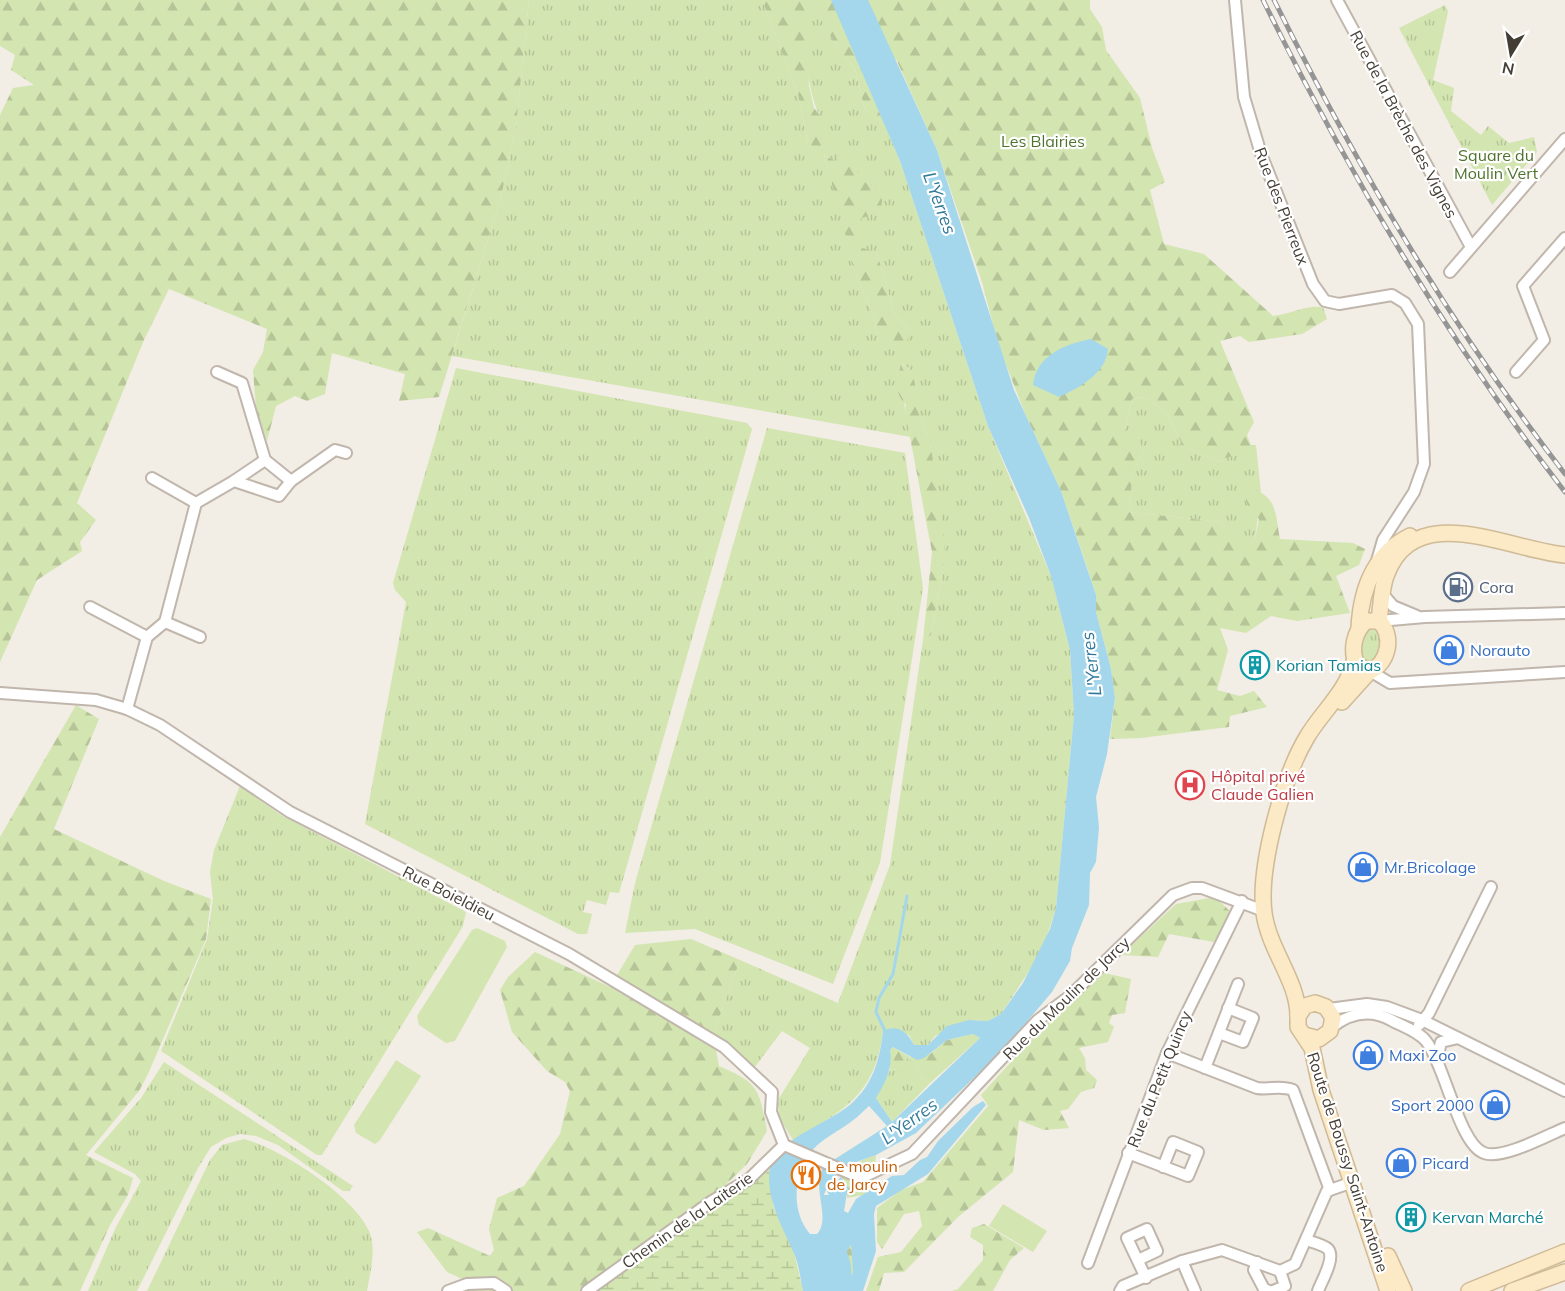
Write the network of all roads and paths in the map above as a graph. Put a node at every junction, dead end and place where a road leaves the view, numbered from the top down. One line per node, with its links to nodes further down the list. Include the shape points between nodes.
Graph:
1 (1235, 0): 15 (street, Rue des Pierreux, via 1244,97 1261,154 1313,285 1325,301 1339,304 1392,295 1405,303 1419,324 1424,464 1414,492)
2 (1337, 0): 5 (street, Rue de la Brèche des Vignes)
3 (1565, 139): 5 (street)
4 (1565, 238): 8 (street, via 1523,286 1544,340)
5 (1471, 247): 6 (street)
6 (1450, 272)
7 (217, 372): 10 (street, via 242,383)
8 (1516, 372)
9 (346, 453): 12 (street, via 335,450)
10 (265, 460): 12 (street); 13 (street)
11 (152, 478): 14 (street)
12 (291, 481): 13 (street, via 279,496)
13 (234, 482): 14 (street)
14 (196, 503): 25 (street)
15 (1395, 522): 17 (street, via 1398,537); 19 (street, via 1383,540)
16 (1485, 536): 17 (main road, via 1439,528); 18 (main road); 20 (main road, via 1451,532 1414,542 1389,568)
17 (1409, 537): 19 (main road)
18 (1565, 555)
19 (1377, 561): 26 (main road, via 1363,601)
20 (1382, 593): 23 (street, via 1393,606); 24 (main road)
21 (90, 607): 27 (street)
22 (1565, 613): 23 (street)
23 (1423, 618): 24 (street)
24 (1379, 621): 26 (main road, via 1366,621); 30 (main road, via 1385,627 1388,646 1380,664)
25 (165, 622): 27 (street); 28 (street)
26 (1359, 628): 29 (main road)
27 (147, 637): 33 (street)
28 (200, 637)
29 (1355, 660): 30 (main road, via 1362,669); 35 (main road, via 1346,682 1311,730 1290,772 1279,807)
30 (1370, 671): 31 (street, via 1390,683); 39 (main road, via 1328,720 1307,756 1290,800 1273,868 1271,899 1276,937 1304,990)
31 (1565, 672)
32 (0, 693): 33 (street, Rue Boieldieu, via 96,700)
33 (127, 709): 53 (street, Rue Boieldieu, via 214,759 290,812 569,954 724,1047 772,1092 771,1112)
34 (1491, 887): 42 (street)
35 (1263, 894): 36 (street); 37 (main road)
36 (1242, 901): 37 (street, Rue du Moulin de Jarcy); 48 (street, Rue du Petit Quincy); 53 (street, Rue du Moulin de Jarcy, via 1202,888 1173,895 1070,996 1038,1020 912,1155 861,1178)
37 (1264, 911): 41 (main road, via 1274,951 1296,995)
38 (1238, 984): 40 (street)
39 (1325, 1006): 41 (main road, via 1305,1006); 42 (street, via 1375,1004); 43 (main road, via 1333,1018)
40 (1228, 1008): 45 (street); 45 (street, via 1253,1018 1244,1042)
41 (1298, 1016): 46 (main road, via 1298,1027)
42 (1422, 1020): 44 (street); 47 (street)
43 (1328, 1032): 44 (street, via 1344,1019 1370,1013); 46 (main road, via 1316,1039); 75 (main road, Route de Boussy Saint-Antoine, via 1324,1060 1329,1088 1393,1272)
44 (1414, 1032): 49 (street, via 1425,1040)
45 (1219, 1033): 50 (street)
46 (1304, 1035): 56 (main road, Route de Boussy Saint-Antoine, via 1312,1048 1321,1090)
47 (1458, 1038): 49 (street, via 1441,1042); 51 (street)
48 (1167, 1053): 50 (street); 54 (street, Rue du Petit Quincy)
49 (1437, 1062): 52 (street, via 1476,1149 1497,1155)
50 (1205, 1068): 57 (street, via 1257,1088 1283,1086 1293,1090)
51 (1565, 1091)
52 (1565, 1128)
53 (784, 1145): 69 (street, Chemin de la Laiterie, via 748,1179)
54 (1128, 1153): 55 (street); 63 (street, Rue du Petit Quincy)
55 (1163, 1167)
56 (1353, 1182): 57 (street); 74 (main road, Route de Boussy Saint-Antoine)
57 (1330, 1190): 58 (street)
58 (1306, 1240): 64 (street, via 1295,1264); 73 (street, via 1330,1252)
59 (1565, 1252): 76 (main road)
60 (1138, 1260): 66 (street)
61 (1182, 1261): 62 (street, via 1222,1250); 66 (street); 71 (street)
62 (1257, 1262): 64 (street); 72 (street, via 1254,1270 1264,1289)
63 (1088, 1263)
64 (1280, 1271): 72 (street, via 1285,1286)
65 (1565, 1272): 77 (main road)
66 (1146, 1278): 70 (street, via 1123,1286)
67 (448, 1291): 68 (street, via 467,1284 494,1283)
68 (506, 1291)
69 (587, 1291)
70 (1120, 1291)
71 (1195, 1291)
72 (1271, 1291)
73 (1318, 1291)
74 (1388, 1291)
75 (1404, 1291)
76 (1470, 1291)
77 (1512, 1291)

